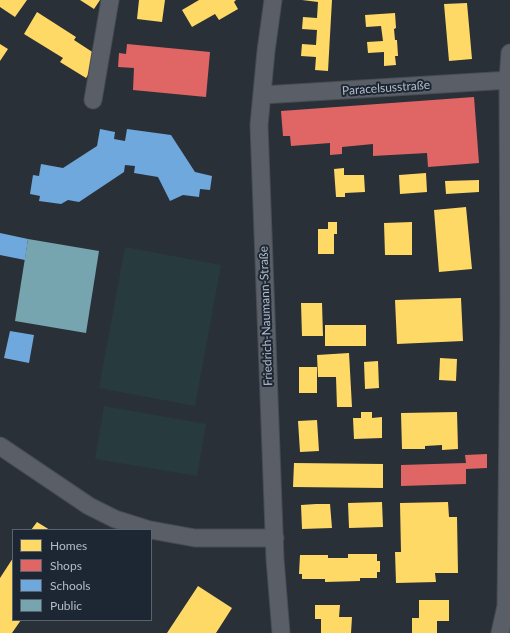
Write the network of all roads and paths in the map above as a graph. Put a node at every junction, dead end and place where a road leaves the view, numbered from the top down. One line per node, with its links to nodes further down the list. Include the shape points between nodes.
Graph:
1 (110, 0): 6 (street)
2 (273, 0): 5 (street, Friedrich-Naumann-Straße)
3 (510, 53): 4 (street)
4 (509, 80): 5 (street, Paracelsusstraße); 7 (street)
5 (262, 95): 11 (street, Friedrich-Naumann-Straße, via 260,125)
6 (93, 100)
7 (510, 314): 13 (street, via 506,606)
8 (0, 446): 9 (street, via 89,506 114,519)
9 (147, 529)
10 (152, 530): 11 (street, via 195,538)
11 (275, 538): 12 (street, Friedrich-Naumann-Straße)
12 (281, 633)
13 (500, 633)

